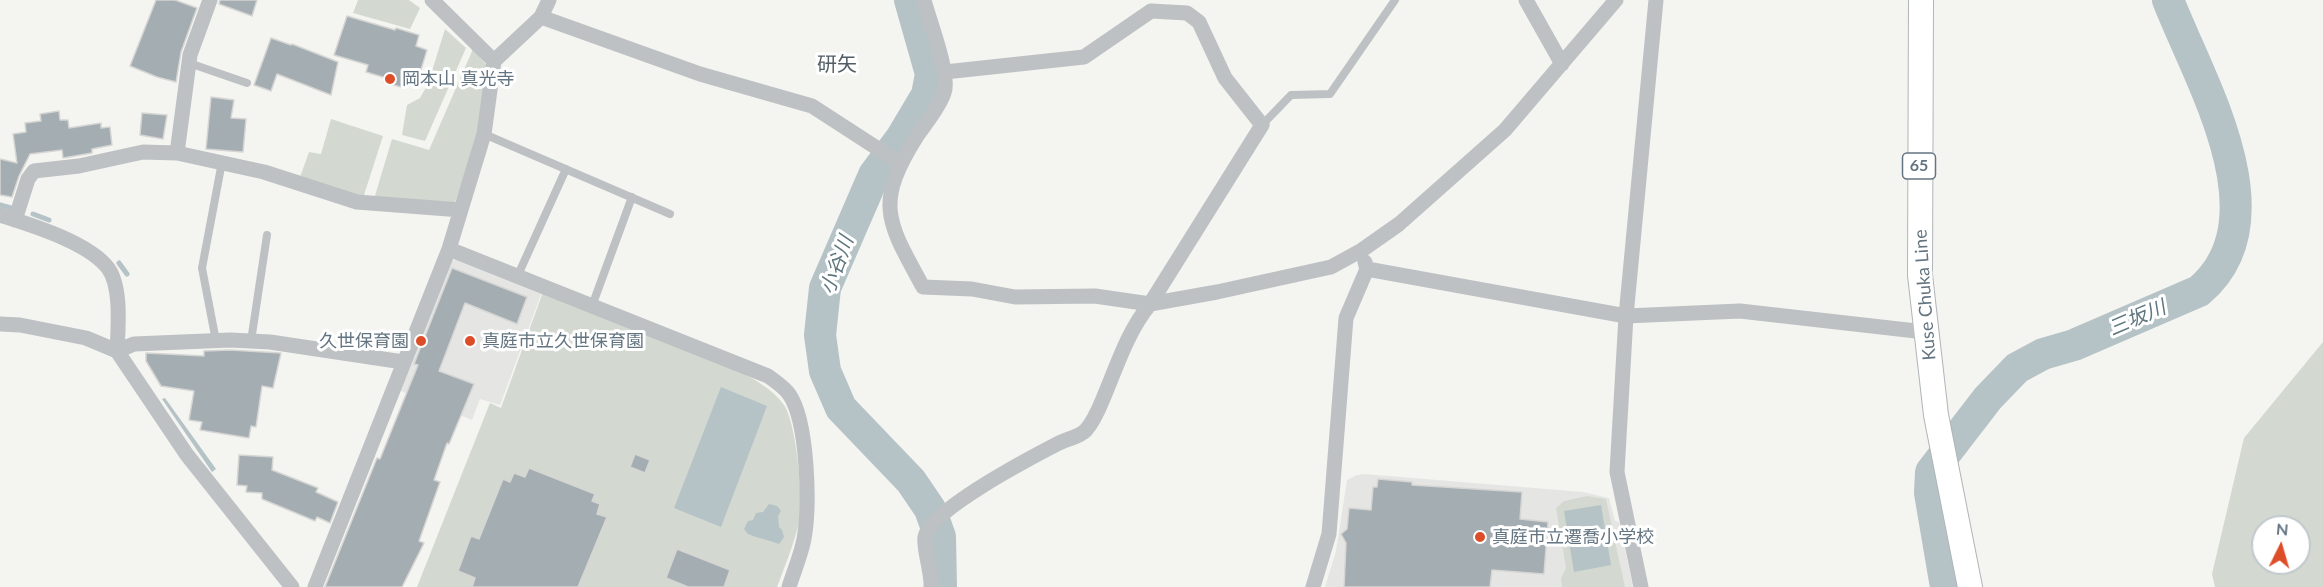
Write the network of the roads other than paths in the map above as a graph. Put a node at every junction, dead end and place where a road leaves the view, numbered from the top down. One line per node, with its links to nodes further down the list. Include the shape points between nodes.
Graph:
1 (210, 0): 12 (street)
2 (432, 0): 11 (street)
3 (549, 0): 10 (street)
4 (924, 0): 14 (street)
5 (1395, 0): 16 (lane, via 1330,93 1291,95)
6 (1526, 0): 13 (street)
7 (1616, 0): 13 (street)
8 (1656, 0): 34 (street)
9 (1922, 0): 36 (main road, Kuse Chuka Line / 65, via 1919,252)
10 (541, 17): 11 (street); 20 (street, via 700,74 812,106)
11 (494, 61): 17 (street)
12 (189, 63): 15 (lane); 18 (street)
13 (1562, 64): 29 (street, via 1505,130 1399,224)
14 (945, 72): 16 (street, via 1084,57 1150,11 1187,13 1199,22 1225,78); 20 (street, via 945,92)
15 (247, 83)
16 (1262, 125): 32 (street)
17 (484, 134): 21 (lane); 23 (street)
18 (177, 153): 19 (street); 26 (street, via 143,152 34,171)
19 (222, 162): 23 (street, via 357,202); 37 (lane, via 202,268)
20 (900, 163): 32 (street, via 888,202 892,226 923,286 1015,297 1095,296)
21 (566, 169): 22 (lane); 31 (lane)
22 (632, 197): 24 (lane); 33 (lane)
23 (461, 210): 28 (street)
24 (670, 214)
25 (0, 215): 26 (street)
26 (15, 220): 39 (street, via 56,234 108,269 119,321)
27 (267, 235): 38 (lane)
28 (449, 249): 31 (street); 40 (street)
29 (1362, 250): 30 (street); 32 (street, via 1331,267)
30 (1367, 269): 34 (street); 45 (street, via 1346,318 1329,534)
31 (518, 275): 33 (street)
32 (1150, 304): 44 (street, via 1136,322 1097,414 1085,432 1012,468 928,526 924,539 932,573)
33 (592, 306): 43 (street, via 768,376 789,394 799,420 808,512 804,541)
34 (1626, 316): 36 (street, via 1740,311); 46 (street, via 1617,472)
35 (0, 324): 39 (street, via 86,338)
36 (1925, 332): 47 (main road, Kuse Chuka Line / 65, via 1943,453)
37 (216, 340): 38 (street); 39 (street, via 134,344)
38 (251, 341): 40 (street)
39 (117, 351): 41 (street, via 187,455)
40 (404, 362): 42 (street)
41 (292, 587)
42 (315, 587)
43 (789, 587)
44 (931, 587)
45 (1314, 587)
46 (1641, 587)
47 (1970, 587)

